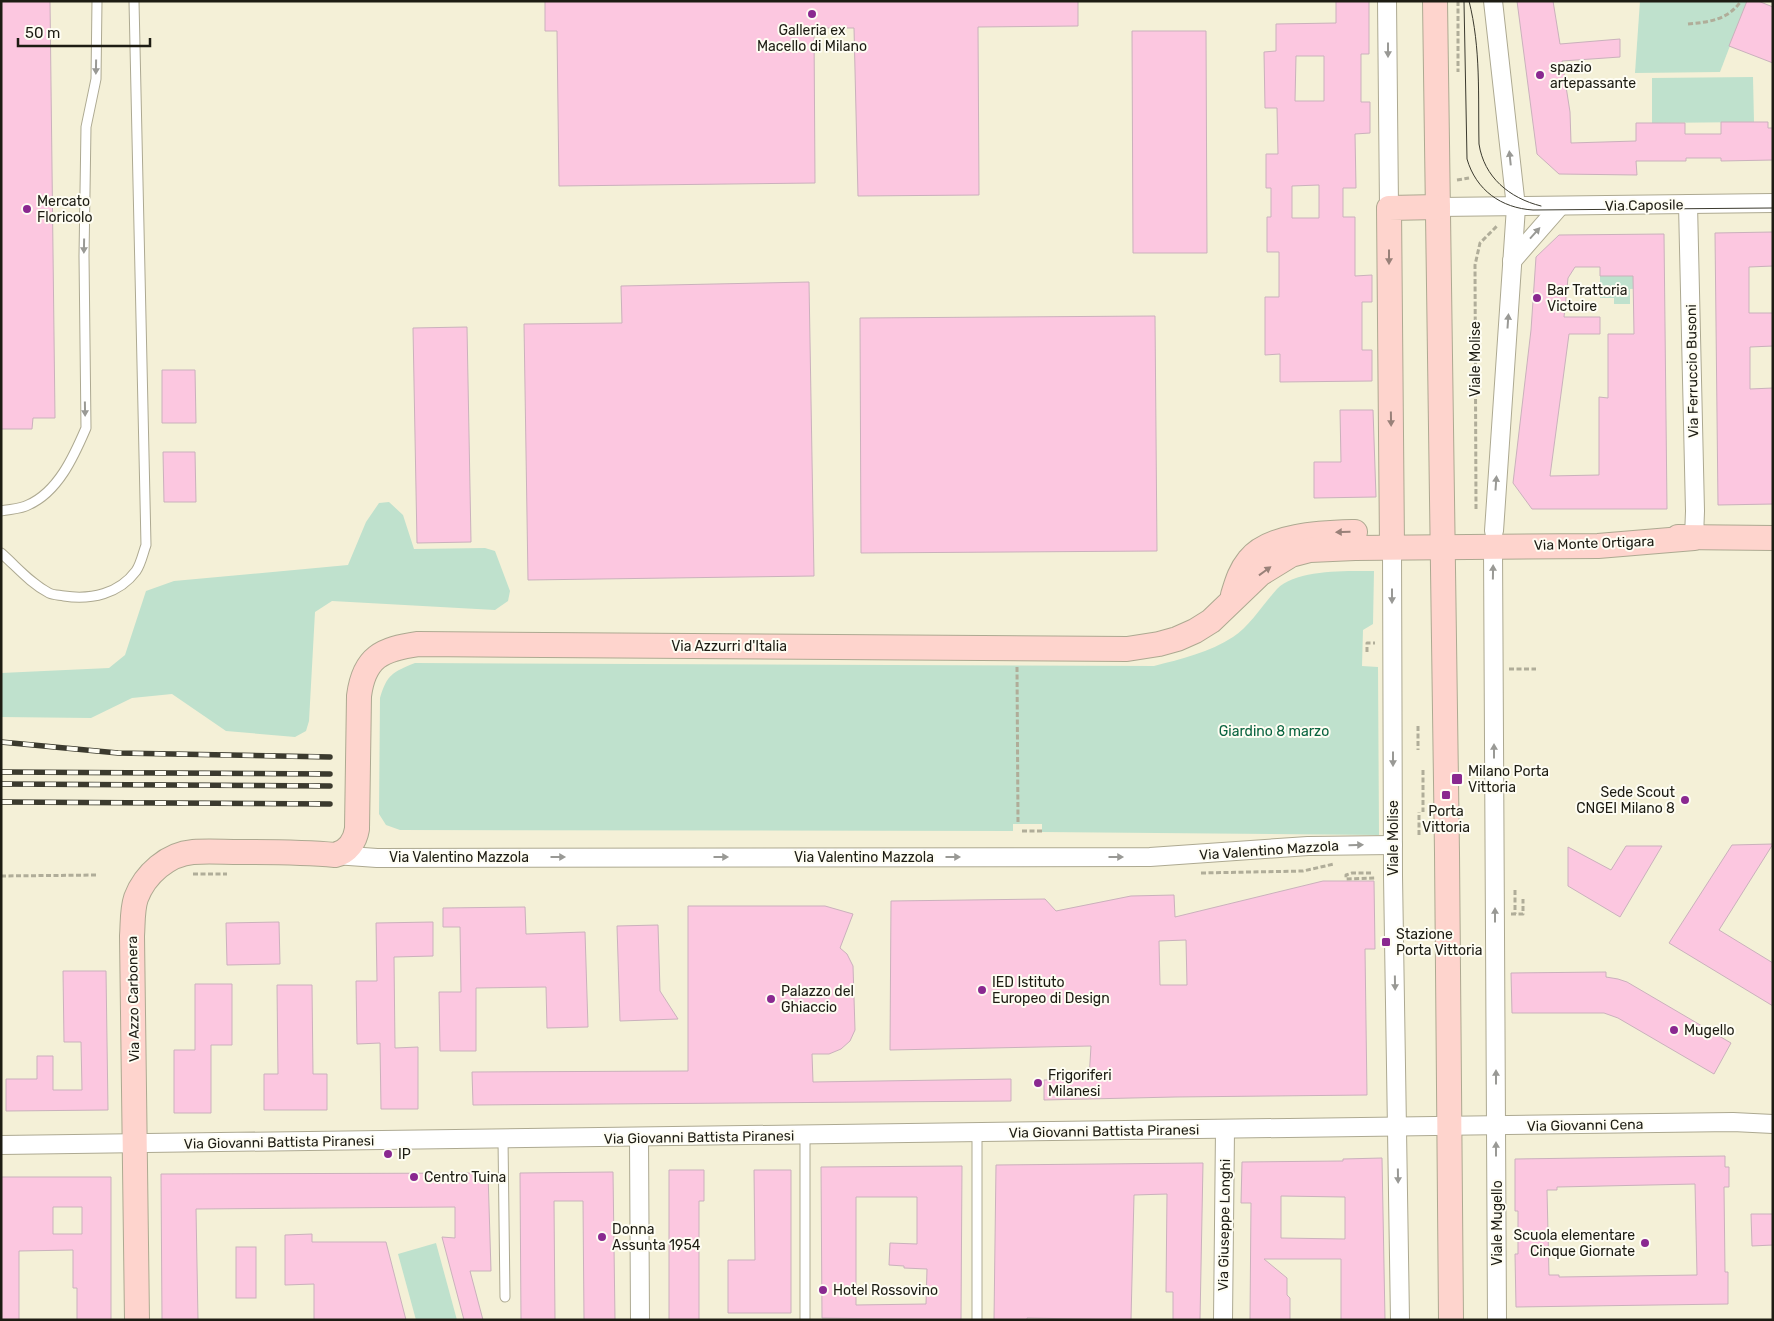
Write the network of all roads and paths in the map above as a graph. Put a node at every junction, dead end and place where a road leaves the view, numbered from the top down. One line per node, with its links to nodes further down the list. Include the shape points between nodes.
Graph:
1 (97, 1): 19 (lane, one-way to 19, via 96,79 86,127 86,428 61,478 28,505)
2 (134, 1): 25 (lane, via 146,545 138,570 124,584 104,594 76,598 51,594 38,587)
3 (1387, 1): 16 (street, Viale Molise, one-way to 16)
4 (1435, 1): 15 (street)
5 (1494, 1): 13 (street, Viale Molise, one-way to 5)
6 (1741, 1): 7 (path, via 1735,10 1721,18)
7 (1688, 24)
8 (1469, 178): 9 (path)
9 (1456, 181)
10 (1773, 203): 12 (street, Via Caposile)
11 (1688, 204): 12 (street, Via Caposile); 14 (street, Via Caposile); 21 (street, Via Ferruccio Busoni)
12 (1729, 204): 17 (street, via 1755,215)
13 (1516, 206): 14 (street, Via Caposile); 15 (street); 18 (street, Viale Molise); 20 (path, Viale Molise, via 1480,243 1475,266)
14 (1560, 206): 18 (street, one-way to 14)
15 (1438, 207): 16 (street); 23 (street)
16 (1389, 208): 24 (street, Viale Molise, one-way to 24)
17 (1773, 215)
18 (1512, 261): 20 (street, Viale Molise, one-way to 18)
19 (1, 511)
20 (1488, 532): 21 (street, Via Monte Ortigara, via 1600,531); 23 (street); 51 (street, Viale Molise, one-way to 20)
21 (1694, 538): 22 (street, Via Monte Ortigara)
22 (1773, 538)
23 (1442, 539): 24 (street); 52 (street)
24 (1392, 540): 34 (street, Via Azzurri d'Italia, via 1320,533 1301,535 1263,548 1250,558 1240,574 1230,604 1211,621 1177,639 1127,649 436,644 393,648 378,656 361,680); 39 (street, Viale Molise, one-way to 39)
25 (1, 553)
26 (1375, 643): 27 (path, via 1367,643)
27 (1367, 652)
28 (1017, 664): 35 (path)
29 (1518, 669): 30 (path)
30 (1536, 669)
31 (1418, 726): 32 (path)
32 (1418, 750)
33 (1423, 768): 38 (path)
34 (356, 810): 40 (street, Via Azzurri d'Italia, via 351,824 338,841 321,849); 41 (street, Via Azzurri d'Italia, via 354,841)
35 (1018, 823)
36 (1022, 831): 37 (path)
37 (1042, 831)
38 (1419, 835)
39 (1393, 846): 41 (street, Via Valentino Mazzola, one-way to 39, via 377,858 1150,857 1308,846); 53 (street, Viale Molise, one-way to 53)
40 (297, 852): 41 (street, Via Azzo Carbonera); 59 (street, Via Azzo Carbonera, via 193,852 179,855 152,873 142,886 136,899 132,928)
41 (335, 855)
42 (1371, 872): 45 (path, via 1352,872 1346,875 1346,879)
43 (98, 875): 44 (path)
44 (1, 876)
45 (1381, 876)
46 (1515, 890): 49 (path)
47 (1523, 899): 49 (path, via 1523,914)
48 (1506, 914): 49 (path)
49 (1516, 914)
50 (1773, 1124): 51 (street, Via Giovanni Cena)
51 (1496, 1126): 52 (street, Via Giovanni Cena); 69 (street, Viale Mugello, one-way to 51)
52 (1449, 1127): 53 (street, Via Giovanni Cena); 68 (street)
53 (1397, 1128): 54 (street, Via Giovanni Battista Piranesi); 67 (street, one-way to 67)
54 (1225, 1130): 55 (street, Via Giovanni Battista Piranesi); 66 (street, Via Giuseppe Longhi)
55 (977, 1133): 56 (street, Via Giovanni Battista Piranesi); 65 (lane)
56 (805, 1136): 57 (street, Via Giovanni Battista Piranesi); 64 (lane)
57 (639, 1138): 58 (street, Via Giovanni Battista Piranesi); 63 (street)
58 (503, 1139): 59 (street, Via Giovanni Battista Piranesi); 61 (lane)
59 (135, 1144): 60 (street, Via Giovanni Battista Piranesi); 62 (street, Via Azzo Carbonera)
60 (1, 1145)
61 (505, 1297)
62 (137, 1320)
63 (640, 1320)
64 (805, 1320)
65 (977, 1320)
66 (1223, 1320)
67 (1400, 1320)
68 (1451, 1320)
69 (1497, 1320)

